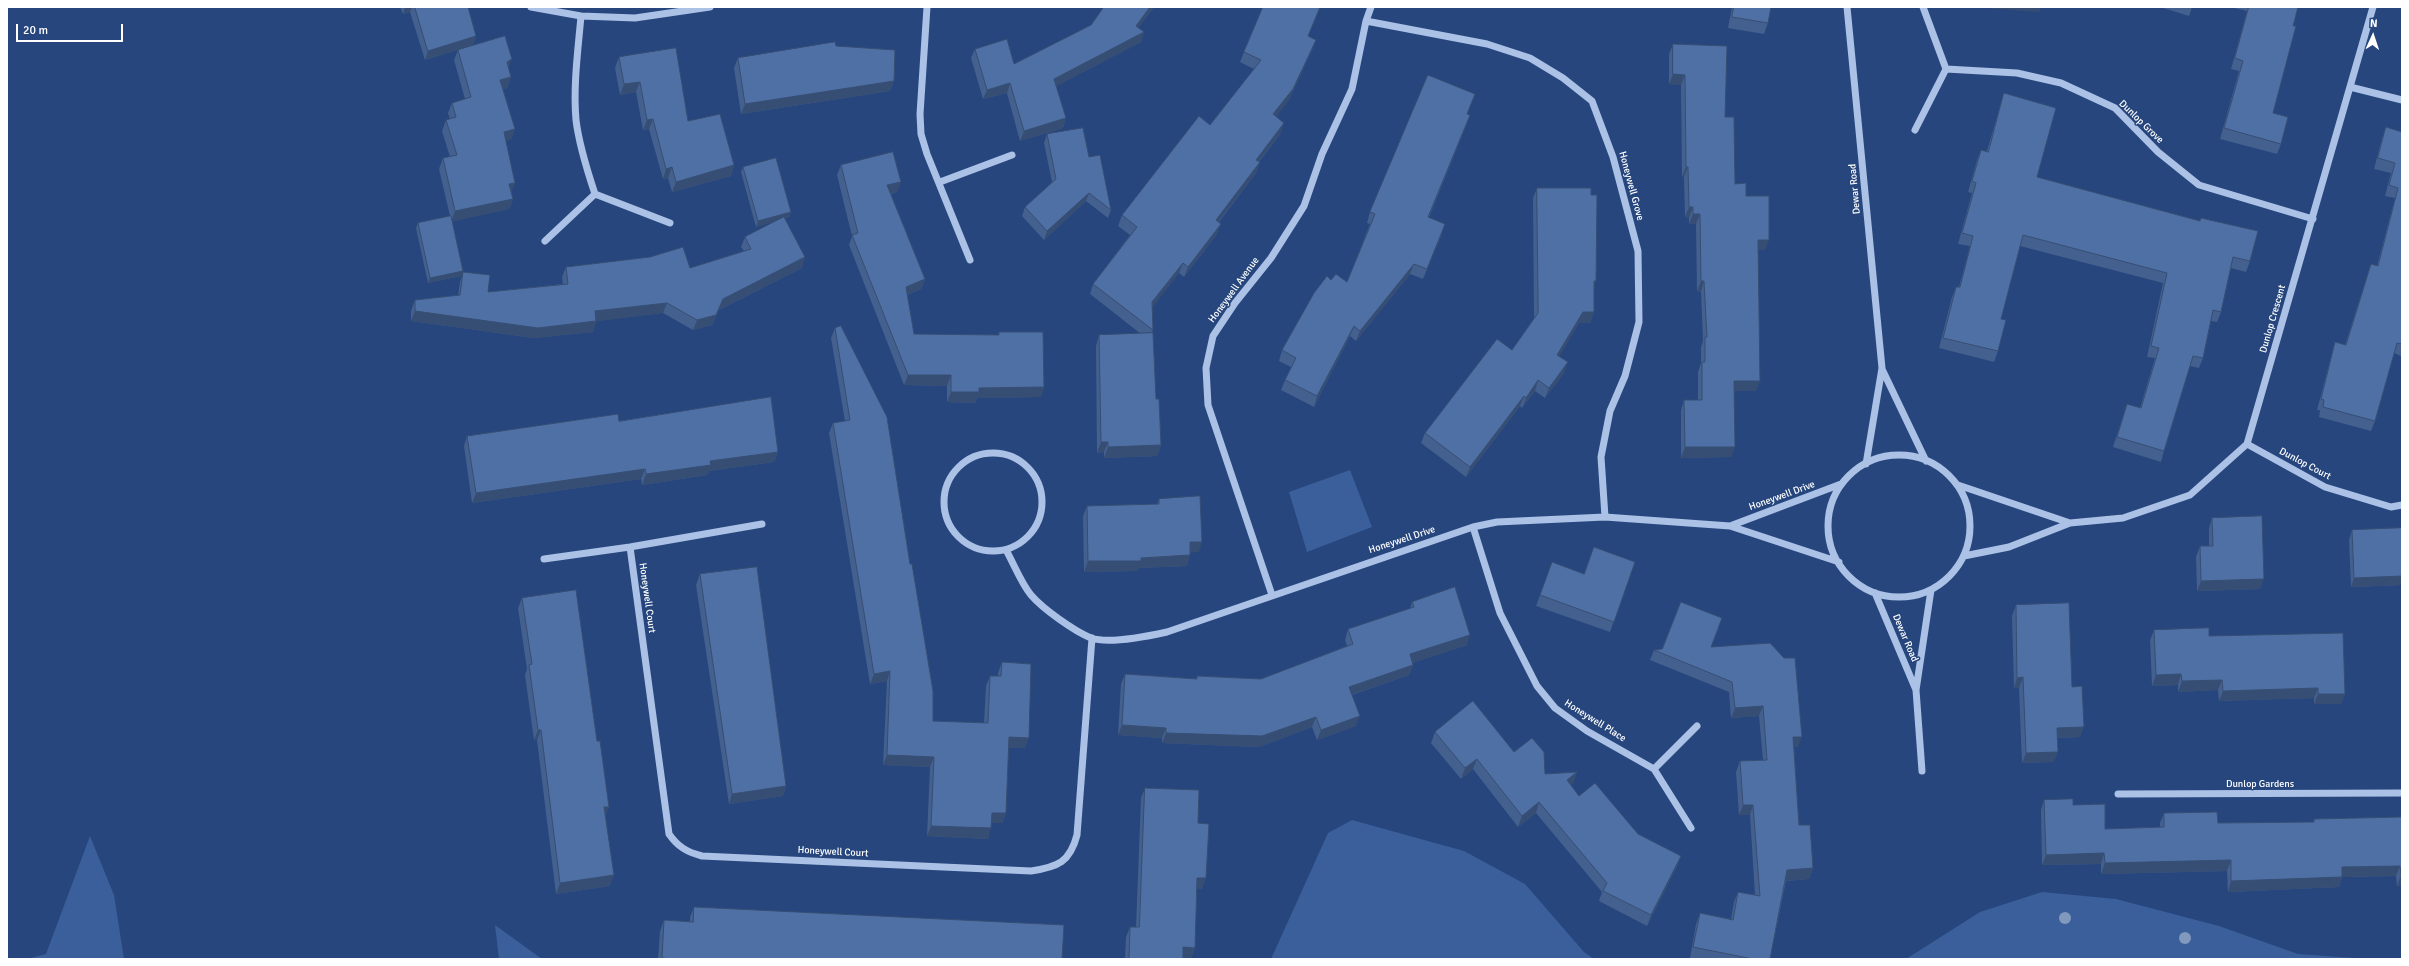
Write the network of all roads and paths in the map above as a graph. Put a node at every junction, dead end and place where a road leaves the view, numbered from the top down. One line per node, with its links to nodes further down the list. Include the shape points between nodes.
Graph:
1 (531, 7): 8 (street)
2 (710, 7): 8 (street, via 635,18)
3 (927, 7): 15 (street, via 921,134)
4 (1371, 7): 9 (street, Honeywell Avenue)
5 (1847, 7): 21 (street, Dewar Road)
6 (1923, 7): 10 (street)
7 (2373, 7): 11 (street, Dunlop Crescent)
8 (582, 16): 16 (street, via 576,70 576,119)
9 (1366, 21): 28 (street, Honeywell Grove, via 1488,44 1530,58 1563,78 1592,102 1613,158 1638,251 1640,322 1625,376 1610,411 1601,457); 40 (street, Honeywell Avenue, via 1352,89 1322,154 1304,206 1271,258 1235,303 1213,336 1206,368 1208,405)
10 (1946, 69): 13 (street); 17 (street, Dunlop Grove, via 2017,73 2061,83 2115,108 2158,152 2199,185)
11 (2350, 87): 12 (street); 17 (street, Dunlop Crescent)
12 (2402, 100)
13 (1915, 130)
14 (1012, 155): 15 (street)
15 (940, 182): 20 (street)
16 (595, 194): 18 (street); 19 (street)
17 (2313, 219): 22 (street, Dunlop Crescent)
18 (670, 223)
19 (545, 241)
20 (970, 260)
21 (1882, 368): 23 (street, Dewar Road); 24 (street, Dewar Road)
22 (2247, 444): 27 (street, Dunlop Court, via 2326,487 2391,507); 29 (street, via 2190,495 2123,518)
23 (1926, 461): 24 (street, via 1912,455 1890,455); 26 (street, via 1942,468)
24 (1866, 464): 25 (street, via 1856,469)
25 (1841, 484): 31 (street, Honeywell Drive); 37 (street, via 1831,505 1828,530 1830,544)
26 (1958, 485): 29 (street); 35 (street, via 1969,508 1971,523)
27 (2402, 505)
28 (1604, 517): 31 (street, Honeywell Drive); 32 (street, Honeywell Drive, via 1497,522)
29 (2070, 523): 35 (street, via 2009,547)
30 (762, 524): 33 (street)
31 (1730, 526): 37 (street, Honeywell Drive)
32 (1473, 527): 40 (street, Honeywell Drive); 44 (street, Honeywell Place, via 1500,613 1537,686 1555,708)
33 (630, 547): 36 (street); 41 (street, Honeywell Court, via 669,834 688,852 702,856 1031,871 1045,869 1064,861 1070,856 1077,835)
34 (1006, 550): 34 (street, via 1021,543 1033,530 1042,502 1040,490 1033,474 1010,456 996,453 979,455 961,464 949,479 944,495 944,512 950,528 962,541 977,549 992,552); 41 (street, via 1031,595 1060,619)
35 (1964, 556): 38 (street, via 1951,576)
36 (544, 559)
37 (1840, 562): 39 (street, via 1845,572)
38 (1930, 590): 39 (street, via 1905,598); 42 (street, Dewar Road)
39 (1875, 594): 42 (street, Dewar Road)
40 (1272, 595): 41 (street, Honeywell Drive, via 1160,634 1142,638)
41 (1092, 638)
42 (1916, 690): 45 (street, Dewar Road)
43 (1697, 726): 44 (street)
44 (1654, 769): 48 (street, Honeywell Place)
45 (1922, 771)
46 (2118, 794): 47 (street, Dunlop Gardens)
47 (2402, 794)
48 (1691, 828)

